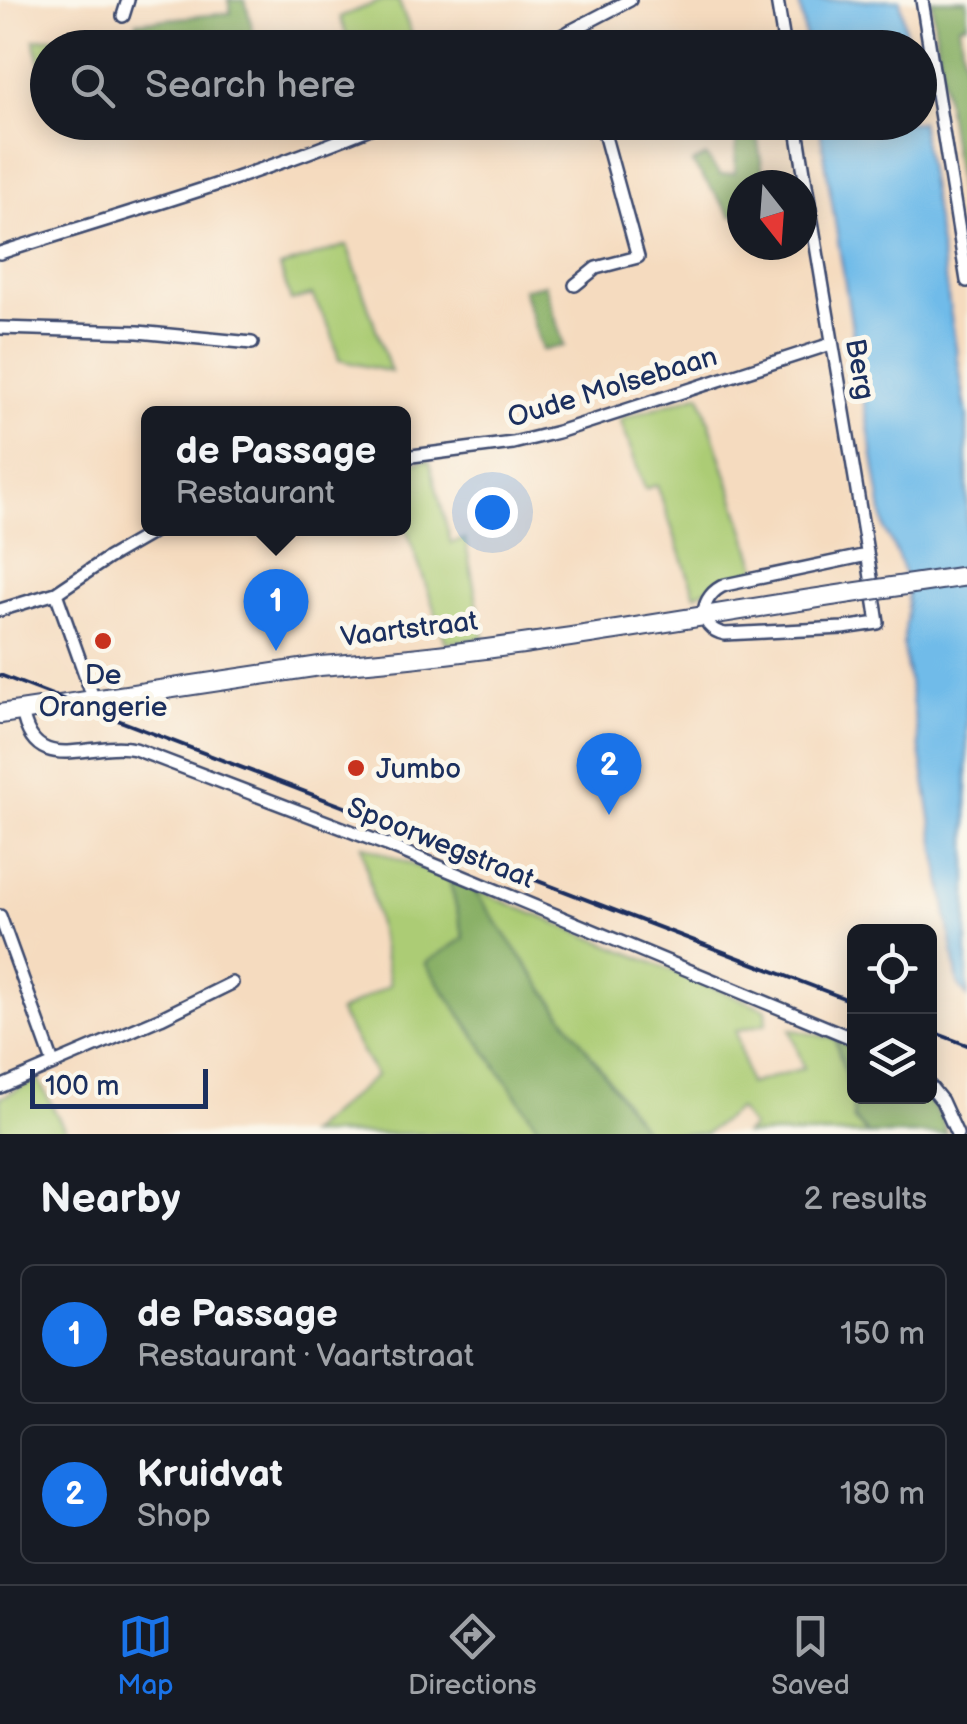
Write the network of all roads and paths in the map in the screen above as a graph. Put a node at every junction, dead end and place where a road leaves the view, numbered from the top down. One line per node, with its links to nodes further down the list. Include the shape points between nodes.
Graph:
1 (128, 0): 6 (street)
2 (630, 0): 5 (street)
3 (777, 0): 8 (street)
4 (922, 0): 9 (street)
5 (613, 4): 7 (street)
6 (123, 16)
7 (572, 30)
8 (782, 30)
9 (927, 30)
10 (937, 94): 15 (street)
11 (338, 140): 14 (street)
12 (606, 140): 16 (street, via 638,257 596,268)
13 (799, 140): 19 (street, Berg)
14 (0, 254)
15 (967, 281)
16 (575, 285)
17 (0, 328): 18 (street)
18 (252, 342)
19 (831, 344): 20 (street, Oude Molsebaan, via 558,432); 22 (street, Berg)
20 (411, 456)
21 (146, 536): 24 (street)
22 (868, 554): 26 (street, via 725,585 712,590); 26 (street, Berg, via 878,623 725,634 714,632)
23 (967, 576): 26 (main road, Vaartstraat, bridge)
24 (56, 593): 25 (street); 27 (street)
25 (0, 610)
26 (705, 614): 27 (main road, Vaartstraat)
27 (94, 700): 28 (main road, Vaartstraat)
28 (22, 710): 29 (main road, Vaartstraat); 32 (street, Spoorwegstraat, via 29,734 46,750 136,748)
29 (0, 714)
30 (0, 916): 33 (street)
31 (232, 983): 33 (street)
32 (847, 1036)
33 (53, 1063): 34 (street)
34 (0, 1087)
35 (937, 1095): 36 (street)
36 (956, 1134)

